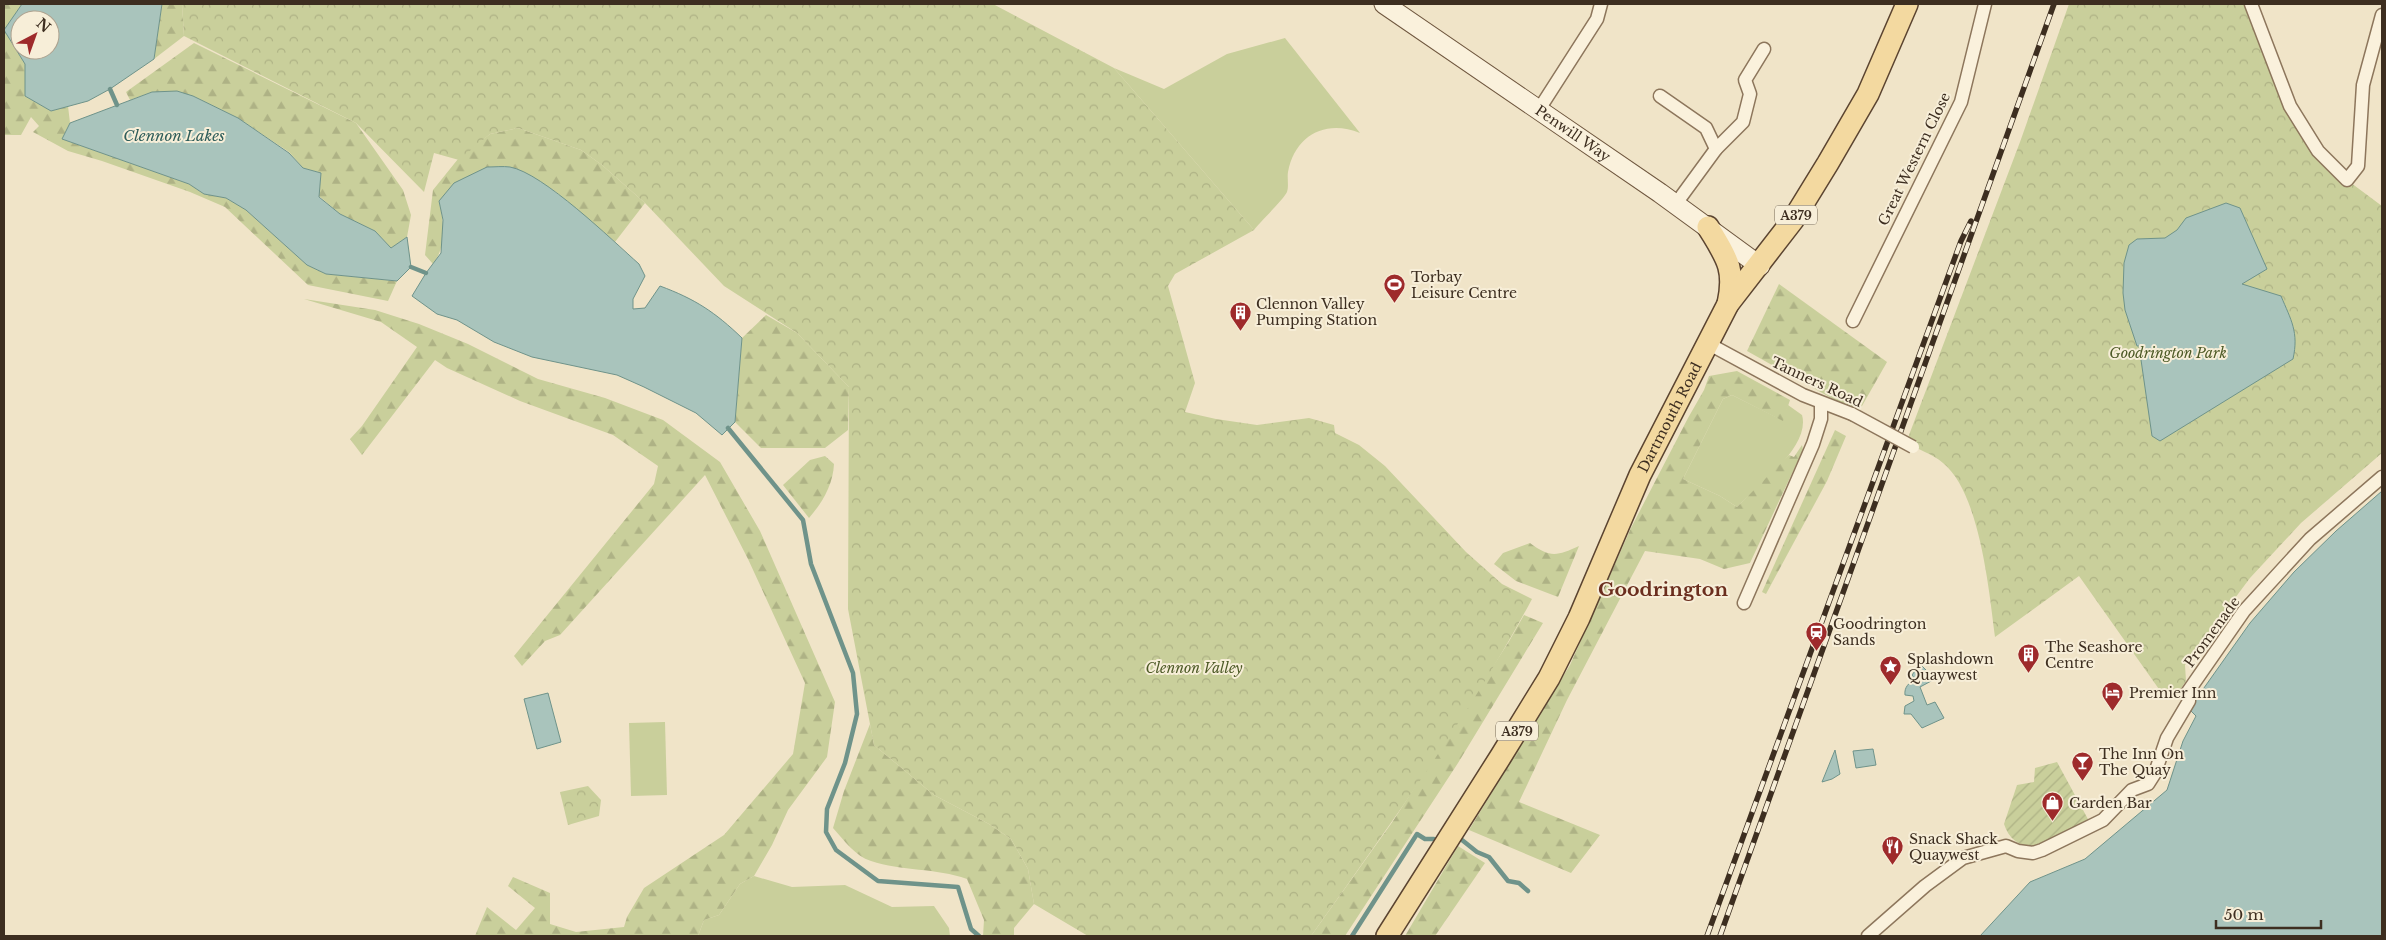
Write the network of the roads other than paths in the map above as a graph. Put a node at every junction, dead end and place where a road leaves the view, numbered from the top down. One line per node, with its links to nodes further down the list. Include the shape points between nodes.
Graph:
1 (1384, 4): 9 (street, Penwill Way)
2 (1601, 4): 9 (street, via 1597,19)
3 (1908, 4): 13 (main road, Dartmouth Road / A379, via 1868,94 1793,220)
4 (1985, 4): 15 (street, Great Western Close, via 1961,102)
5 (2251, 4): 6 (street, via 2290,106 2318,151 2347,180 2358,166 2363,85)
6 (2382, 15)
7 (1764, 48): 10 (street, via 1745,80 1750,94 1743,122)
8 (1660, 96): 10 (street, via 1706,128)
9 (1538, 111): 11 (street, Penwill Way)
10 (1716, 149): 11 (street)
11 (1675, 205): 12 (street, Penwill Way)
12 (1708, 227): 13 (street, Penwill Way); 14 (main road, A379, via 1726,258 1731,274 1733,283)
13 (1760, 266): 14 (main road, Dartmouth Road / A379)
14 (1728, 304): 16 (main road, Dartmouth Road / A379)
15 (1853, 321)
16 (1709, 344): 17 (street, Tanners Road); 21 (main road, Dartmouth Road / A379, via 1640,474 1578,618 1548,678)
17 (1821, 403): 18 (street, Tanners Road, bridge, via 1838,407); 20 (street, via 1821,419 1813,444)
18 (1913, 447)
19 (2382, 477): 22 (street, Promenade, via 2310,539 2244,611 2187,693 2187,706 2167,738 2148,784 2132,790 2103,820 2042,850 2033,853 2006,846 1963,858)
20 (1744, 603)
21 (1387, 936)
22 (1868, 936)

